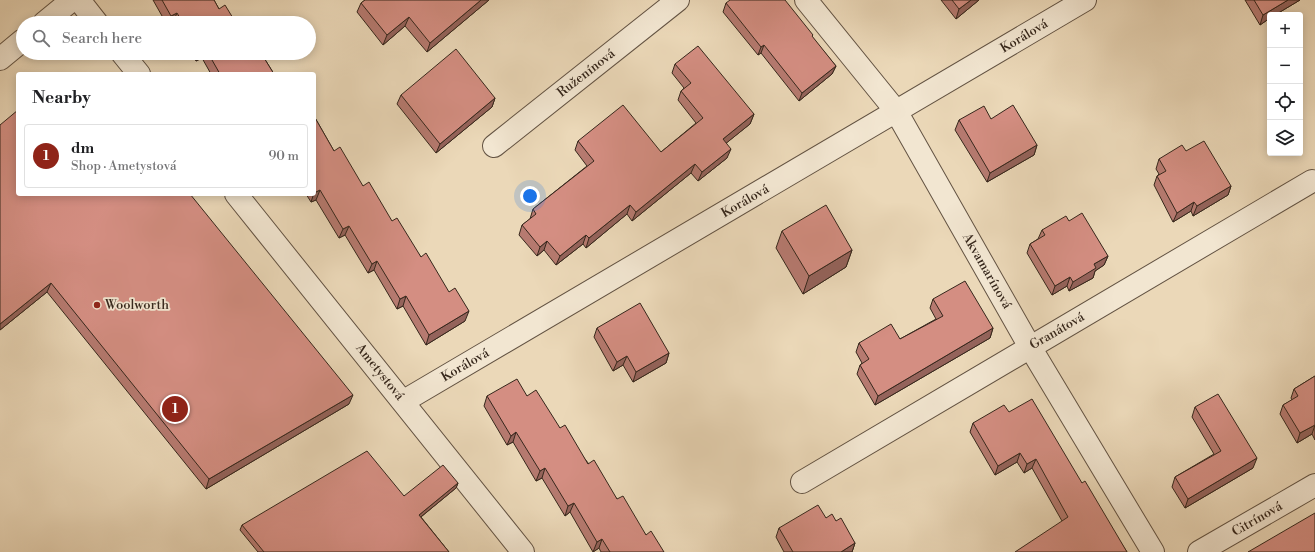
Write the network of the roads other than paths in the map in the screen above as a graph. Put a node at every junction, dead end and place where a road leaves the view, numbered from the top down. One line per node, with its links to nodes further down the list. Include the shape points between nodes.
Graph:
1 (72, 0): 6 (street)
2 (79, 0): 7 (street)
3 (678, 0): 13 (street, Ruženínová)
4 (806, 0): 12 (street, Akvamarínová)
5 (1085, 0): 12 (street, Korálová)
6 (53, 16)
7 (92, 16)
8 (16, 45): 9 (street)
9 (0, 58)
10 (128, 60): 11 (street)
11 (137, 72)
12 (896, 112): 16 (street, Akvamarínová); 17 (street, Korálová)
13 (494, 146)
14 (1312, 181): 16 (street, Granátová)
15 (238, 196): 17 (street, Ametystová)
16 (1030, 347): 18 (street, Granátová); 21 (street, Akvamarínová)
17 (404, 401): 20 (street, Ametystová)
18 (802, 482)
19 (1315, 485): 22 (street, Citrínová)
20 (524, 552)
21 (1153, 552)
22 (1199, 552)

